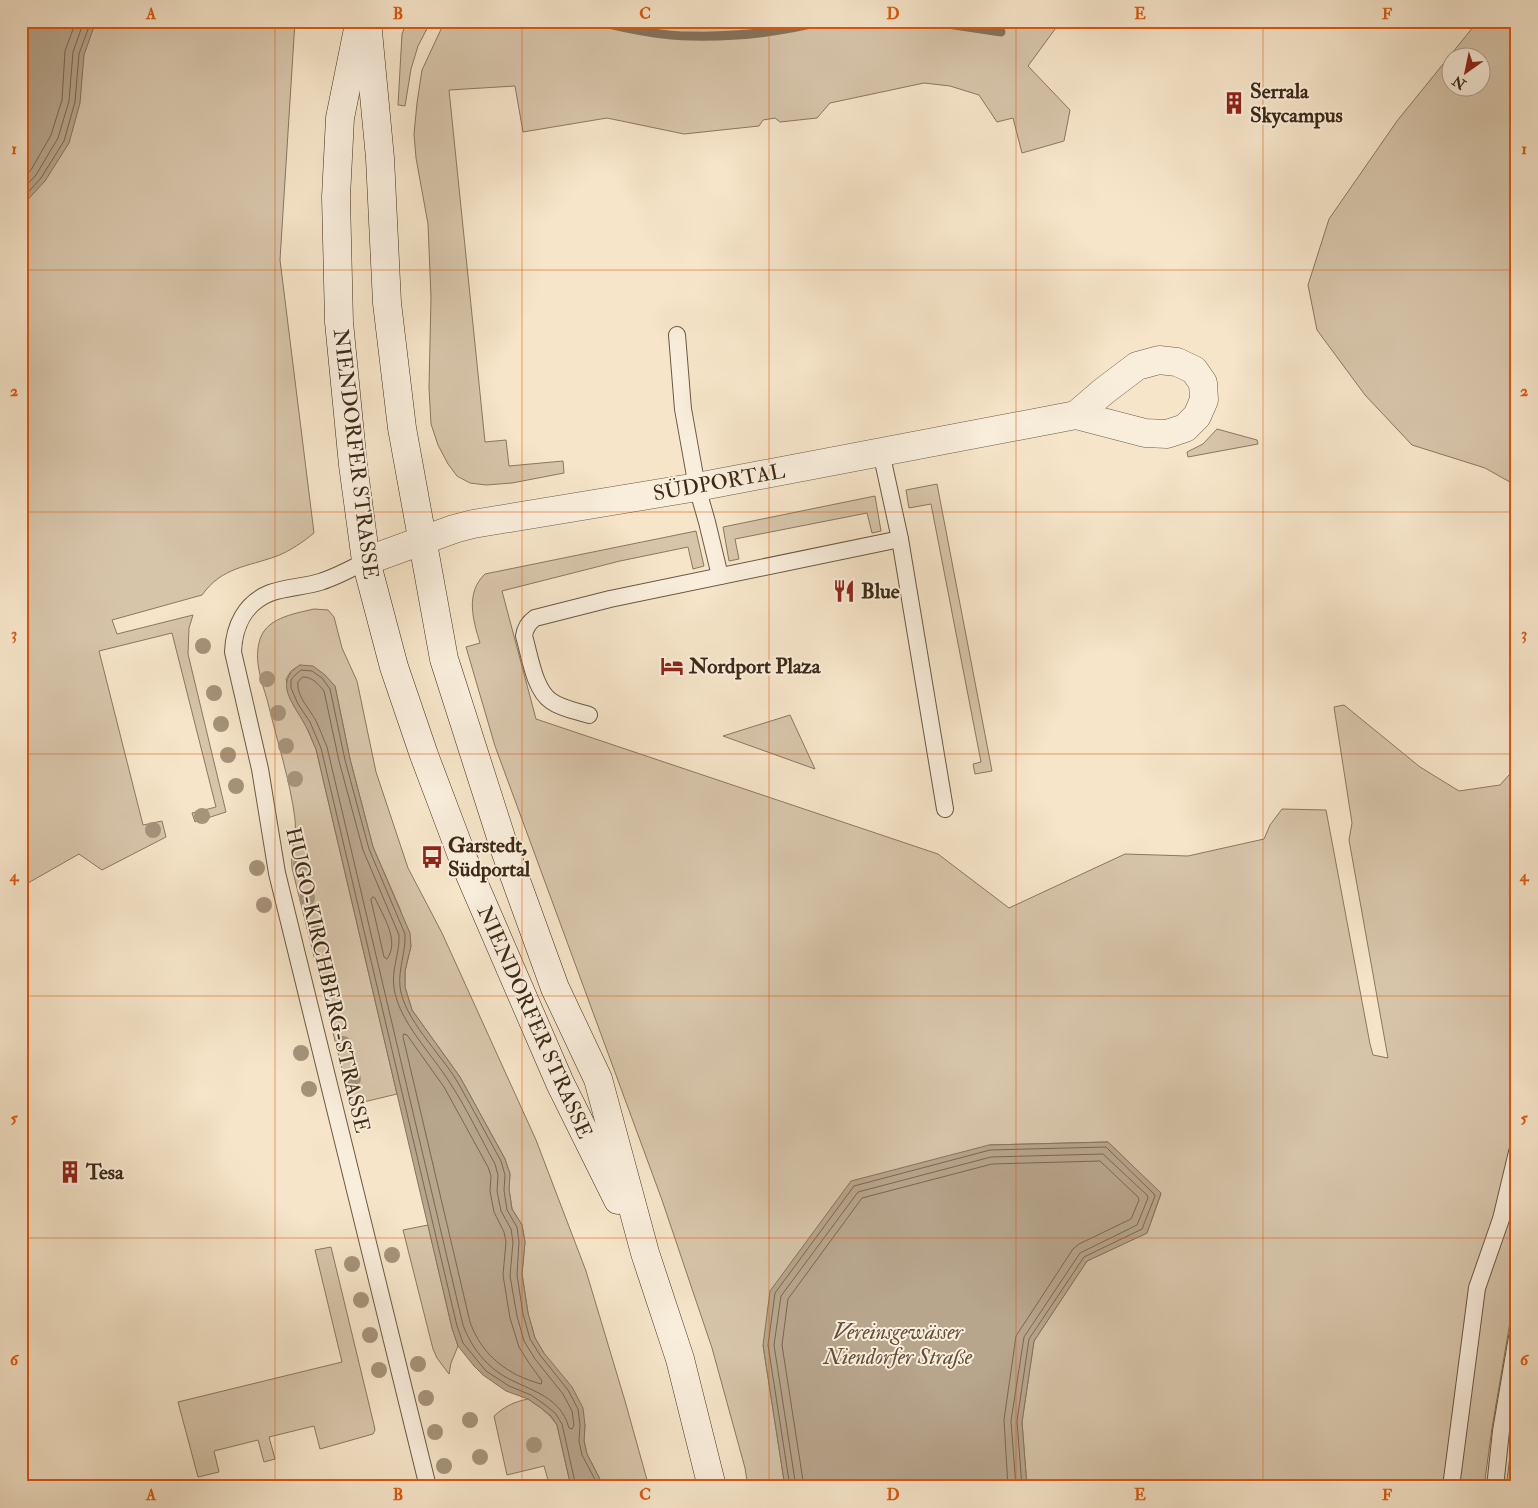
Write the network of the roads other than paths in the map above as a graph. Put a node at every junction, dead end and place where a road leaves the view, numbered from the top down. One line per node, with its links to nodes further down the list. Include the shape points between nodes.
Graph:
1 (359, 21): 9 (main road, NIENDORFER STRASSE, via 340,118 336,197 339,322)
2 (367, 21): 7 (main road, NIENDORFER STRASSE, via 380,158 387,303 402,428)
3 (677, 335): 6 (lane, via 684,409)
4 (1076, 415): 5 (main road, SÜDPORTAL)
5 (881, 452): 6 (main road, SÜDPORTAL); 8 (lane)
6 (697, 488): 7 (main road, SÜDPORTAL, via 472,524); 10 (lane)
7 (423, 540): 9 (main road, SÜDPORTAL); 14 (main road, NIENDORFER STRASSE, via 444,659 506,853 555,988 598,1079)
8 (900, 540): 10 (lane); 12 (lane)
9 (366, 561): 14 (main road, NIENDORFER STRASSE, via 394,667 464,861 560,1083); 16 (lane, HUGO-KIRCHBERG-STRASSE, via 318,583 260,598 242,616 233,652 260,769 277,873)
10 (720, 576): 11 (lane, via 610,599 529,622 524,636 543,694 561,706)
11 (589, 715)
12 (945, 809)
13 (1517, 1152): 18 (lane, via 1501,1219 1477,1288)
14 (645, 1253): 17 (main road, NIENDORFER STRASSE, via 680,1359)
15 (1517, 1337): 19 (lane)
16 (428, 1487)
17 (712, 1487)
18 (1451, 1487)
19 (1495, 1487)

